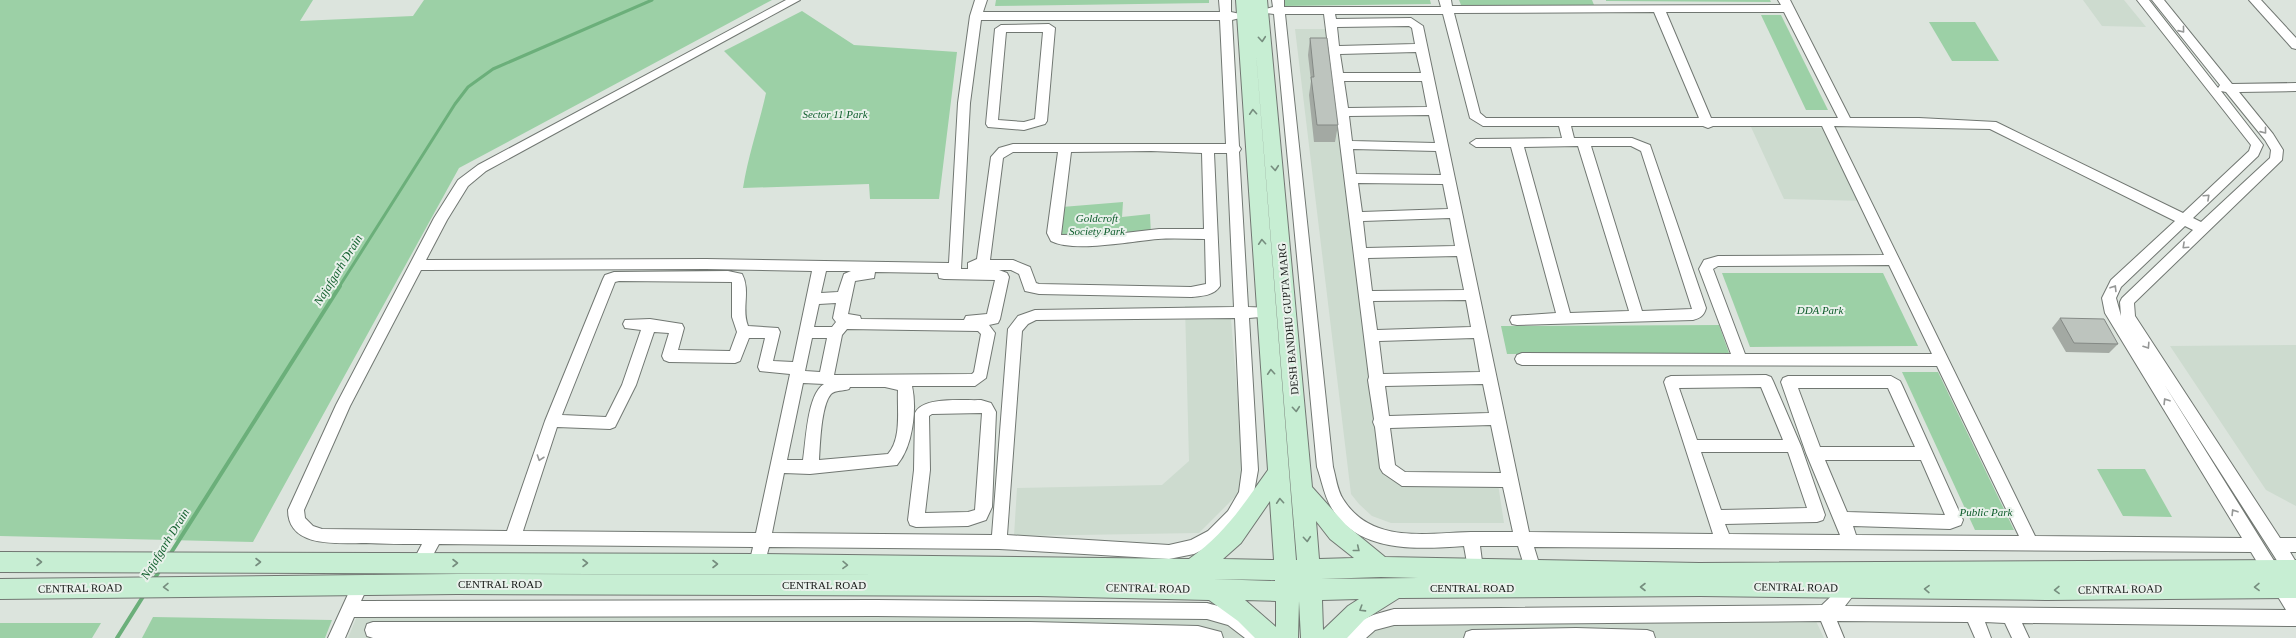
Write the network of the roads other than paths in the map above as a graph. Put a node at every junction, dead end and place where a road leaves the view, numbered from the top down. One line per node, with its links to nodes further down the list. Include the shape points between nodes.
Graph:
1 (794, 0): 53 (street, via 482,168 463,183)
2 (981, 0): 13 (street)
3 (1225, 0): 15 (street)
4 (2143, 0): 23 (street)
5 (2158, 0): 24 (street, one-way to 24)
6 (2256, 0): 18 (street)
7 (1446, 4): 8 (street); 16 (street); 28 (street, via 1474,115 1478,120 1489,123)
8 (1599, 4): 12 (street)
9 (1786, 4): 12 (street); 30 (street)
10 (1278, 5): 11 (street); 16 (street); 101 (street, via 1325,467 1337,504 1356,525 1380,538 1405,542)
11 (1252, 7): 15 (street); 61 (main road, DESH BANDHU GUPTA MARG, one-way to 11); 95 (main road, DESH BANDHU GUPTA MARG, one-way to 95)
12 (1659, 10): 31 (street)
13 (976, 16): 14 (street); 56 (street, via 964,103)
14 (1005, 16): 15 (street); 17 (street)
15 (1226, 16): 40 (street)
16 (1330, 17): 19 (street, via 1411,22 1417,26); 20 (street)
17 (1001, 29): 17 (street, via 1050,29 1039,123 1024,126 995,125 991,122)
18 (2294, 40)
19 (1422, 48): 20 (street); 22 (street)
20 (1334, 50): 21 (street)
21 (1337, 77): 22 (street); 27 (street)
22 (1428, 77): 26 (street)
23 (2214, 88): 24 (street); 45 (street, one-way to 23, via 2254,153 2257,145)
24 (2229, 88): 25 (street); 46 (street, one-way to 46, via 2269,137 2277,150 2276,160)
25 (2296, 88)
26 (1435, 111): 27 (street); 38 (street)
27 (1342, 112): 36 (street)
28 (1564, 122): 31 (street); 33 (street)
29 (1826, 122): 30 (street); 31 (street); 50 (street)
30 (1846, 122): 45 (street, via 1992,125)
31 (1708, 124)
32 (1516, 142): 33 (street); 35 (street); 64 (street)
33 (1569, 142): 34 (street)
34 (1583, 142): 51 (street, via 1632,142 1646,148); 63 (street)
35 (1476, 143)
36 (1346, 145): 38 (street); 41 (street)
37 (1065, 147): 39 (street); 47 (street, via 1054,233 1056,238 1062,241 1152,234); 54 (street, via 1013,148 997,157 983,262)
38 (1442, 147): 42 (street)
39 (1208, 148): 40 (street); 47 (street)
40 (1235, 149): 62 (street)
41 (1350, 178): 42 (street); 44 (street)
42 (1449, 180): 43 (street)
43 (1456, 213): 44 (street); 48 (street)
44 (1355, 217): 49 (street)
45 (2184, 219): 46 (street); 109 (street, one-way to 45, via 2112,313 2109,298 2116,284)
46 (2203, 229): 110 (street, one-way to 110, via 2127,302 2128,317)
47 (1210, 234): 54 (street, via 1213,286 1191,292 1038,289 1030,287 1025,271 1013,265)
48 (1463, 251): 49 (street); 57 (street)
49 (1359, 253): 58 (street)
50 (1893, 260): 52 (street, via 1718,261); 77 (street)
51 (1683, 261): 52 (street); 63 (street, via 1699,308 1698,312 1694,315)
52 (1710, 264): 74 (street, via 1706,269)
53 (418, 265): 55 (street, via 698,264); 99 (street, via 343,405 295,516 308,532 322,536)
54 (979, 265): 56 (street)
55 (820, 267): 56 (street); 60 (street)
56 (956, 268)
57 (1472, 295): 58 (street); 70 (street)
58 (1365, 296): 72 (street)
59 (844, 297): 59 (street, via 849,278 858,274 998,275 1002,280 996,315 989,320 843,320 839,316); 60 (street)
60 (813, 299): 69 (street)
61 (1267, 312): 62 (street); 93 (main road, DESH BANDHU GUPTA MARG, one-way to 61)
62 (1241, 313): 107 (street, via 1035,314 1023,320 1015,329); 107 (street, via 1250,470 1247,493 1234,516 1214,536 1194,547 1169,552)
63 (1637, 316): 64 (street)
64 (1564, 318): 65 (street)
65 (1517, 320)
66 (630, 324): 67 (street)
67 (650, 324): 68 (street, via 677,328 669,356 735,357); 85 (street, via 628,385 610,423)
68 (744, 332): 78 (street, via 773,332 765,366); 85 (street, via 738,322 740,285 737,278 619,276 610,279)
69 (806, 332): 71 (street); 78 (street)
70 (1480, 332): 72 (street); 80 (street)
71 (835, 333): 79 (street); 79 (street, via 846,324 982,326 988,333 981,374 975,380 832,382)
72 (1370, 336): 81 (street)
73 (1522, 359): 74 (street)
74 (1740, 360): 75 (street)
75 (1756, 360): 76 (street); 82 (street)
76 (1779, 360): 77 (street); 83 (street)
77 (1942, 360): 108 (street)
78 (798, 373): 79 (street); 91 (street)
79 (826, 378)
80 (1490, 378): 81 (street); 84 (street)
81 (1375, 380): 86 (street)
82 (1766, 381): 87 (street, via 1671,382); 88 (street)
83 (1788, 382): 89 (street); 90 (street, via 1891,382 1898,388)
84 (1498, 419): 86 (street); 94 (street)
85 (552, 421): 100 (street, one-way to 100)
86 (1380, 422): 94 (street, via 1388,468 1402,479)
87 (1691, 446): 88 (street); 96 (street)
88 (1793, 446): 96 (street, via 1817,515)
89 (1814, 453): 90 (street); 97 (street)
90 (1926, 454): 97 (street, via 1955,520 1950,522)
91 (777, 466): 92 (street); 103 (street)
92 (810, 467): 92 (street, via 881,463 898,455 903,439 904,385 838,385 826,390 820,403)
93 (1278, 472): 116 (main road, via 1232,536 1215,553); 121 (main road, DESH BANDHU GUPTA MARG, one-way to 93)
94 (1511, 480): 102 (street)
95 (1302, 490): 115 (main road, one-way to 115, via 1338,532); 117 (main road, DESH BANDHU GUPTA MARG, one-way to 117)
96 (1715, 518): 104 (street)
97 (1842, 519): 105 (street)
98 (916, 520): 98 (street, via 968,520 980,515 984,507 989,412 986,407 928,408 922,413 922,470); 106 (street)
99 (435, 537): 100 (street); 113 (street)
100 (513, 538): 103 (street)
101 (1471, 539): 102 (street); 118 (street)
102 (1523, 539): 104 (street); 119 (street)
103 (762, 540): 106 (street); 114 (street)
104 (1723, 540): 105 (street)
105 (1851, 541): 108 (street)
106 (914, 542): 107 (street)
107 (998, 542)
108 (2030, 542): 109 (street)
109 (2254, 545): 120 (street)
110 (2277, 545): 111 (street); 120 (street)
111 (2296, 545)
112 (0, 562): 113 (main road, CENTRAL ROAD, one-way to 113)
113 (420, 563): 114 (main road, CENTRAL ROAD, one-way to 114)
114 (757, 564): 116 (main road, CENTRAL ROAD, one-way to 116)
115 (1381, 567): 117 (main road, CENTRAL ROAD); 118 (main road, CENTRAL ROAD)
116 (1192, 569): 121 (main road, CENTRAL ROAD)
117 (1309, 569): 121 (main road, CENTRAL ROAD); 127 (main road, DESH BANDHU GUPTA MARG)
118 (1475, 569): 119 (main road, CENTRAL ROAD)
119 (1533, 570): 120 (main road, CENTRAL ROAD)
120 (2289, 577): 124 (main road, CENTRAL ROAD, one-way to 124, via 2046,590); 131 (street)
121 (1286, 580): 126 (main road, CENTRAL ROAD); 127 (main road, CENTRAL ROAD); 145 (main road, DESH BANDHU GUPTA MARG)
122 (360, 584): 125 (main road, CENTRAL ROAD, one-way to 125); 126 (main road, CENTRAL ROAD, via 1030,586); 129 (street)
123 (1396, 588): 124 (main road, CENTRAL ROAD, one-way to 123); 127 (main road, CENTRAL ROAD); 147 (main road, one-way to 147, via 1356,613)
124 (1851, 588): 132 (street)
125 (0, 589)
126 (1212, 590): 144 (main road, via 1246,614)
127 (1310, 591): 146 (main road, DESH BANDHU GUPTA MARG)
128 (810, 608): 130 (street); 139 (street); 143 (street, via 1207,611 1230,616 1243,624)
129 (349, 609): 130 (street); 141 (street)
130 (524, 609): 138 (street)
131 (2296, 611)
132 (1826, 613): 133 (street); 135 (street); 151 (street)
133 (1973, 615): 134 (street); 152 (street)
134 (2010, 615): 136 (street); 153 (street)
135 (1571, 616): 140 (street); 148 (street, via 1394,617 1370,624)
136 (2296, 618)
137 (373, 630): 138 (street)
138 (517, 630): 139 (street)
139 (806, 630): 142 (street, via 1030,630 1198,634)
140 (1576, 636): 149 (street); 150 (street)
141 (336, 638)
142 (1215, 638)
143 (1256, 638)
144 (1271, 638)
145 (1287, 638)
146 (1312, 638)
147 (1331, 638)
148 (1353, 638)
149 (1472, 638)
150 (1647, 638)
151 (1836, 638)
152 (1983, 638)
153 (2021, 638)

